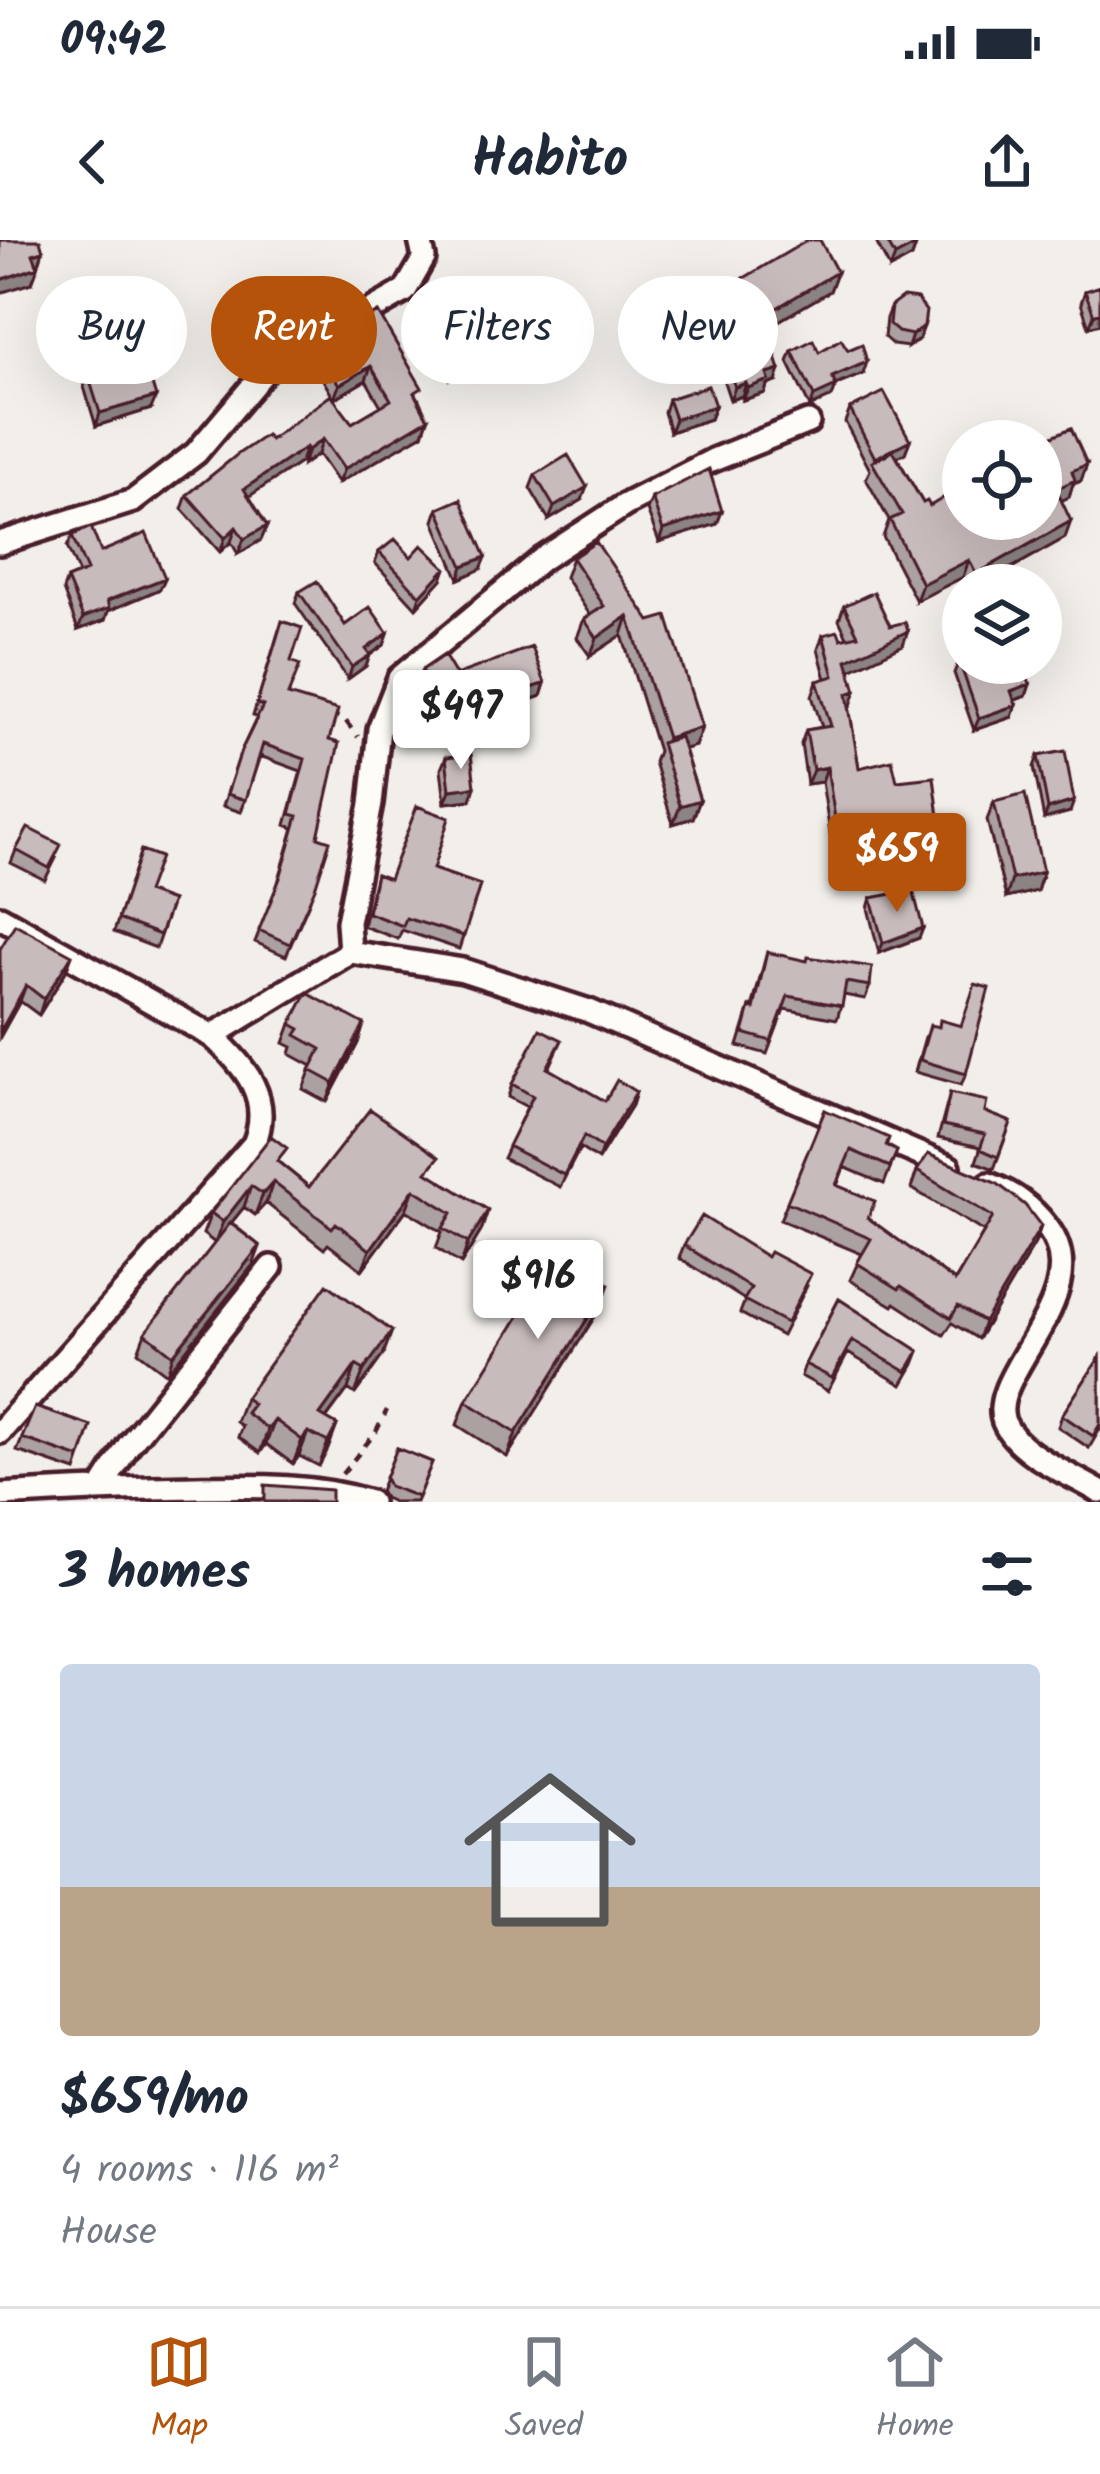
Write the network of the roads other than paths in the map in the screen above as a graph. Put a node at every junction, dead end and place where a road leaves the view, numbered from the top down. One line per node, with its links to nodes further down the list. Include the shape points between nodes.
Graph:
1 (420, 240): 3 (street, via 424,258 405,291 266,370 196,453 133,501)
2 (808, 422): 5 (street, via 625,505 542,559 399,678 379,729)
3 (0, 543)
4 (0, 917): 6 (street)
5 (350, 952): 6 (street); 10 (street, via 463,970 590,1011 1028,1204 1052,1233 1064,1266 1002,1415 1016,1442)
6 (212, 1036): 8 (street, via 254,1084 262,1113 254,1144)
7 (272, 1267): 9 (street)
8 (0, 1432)
9 (100, 1489): 11 (street); 12 (street, via 330,1489)
10 (1100, 1492)
11 (0, 1495)
12 (370, 1502)

